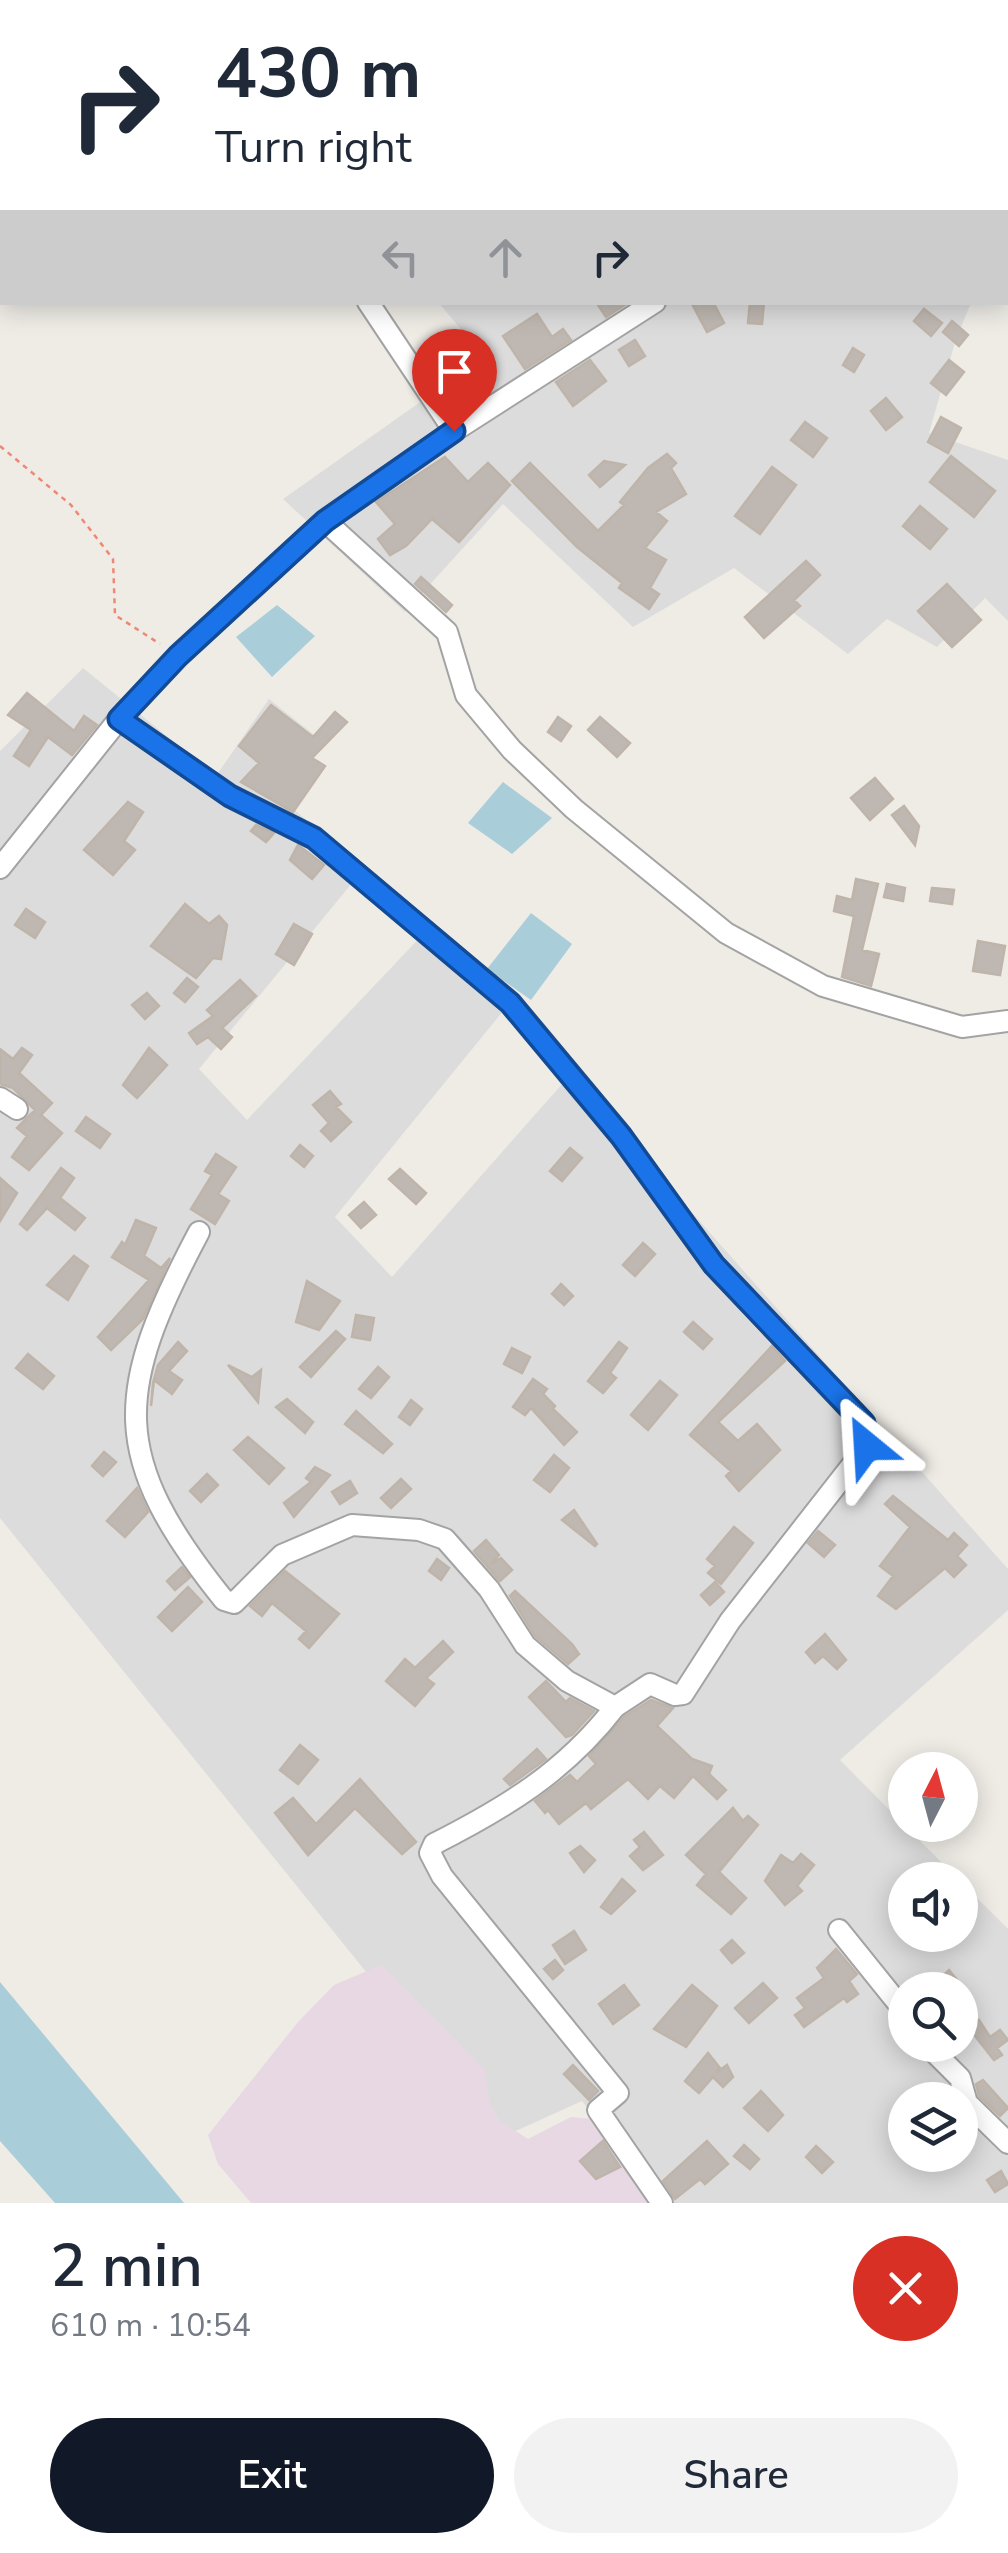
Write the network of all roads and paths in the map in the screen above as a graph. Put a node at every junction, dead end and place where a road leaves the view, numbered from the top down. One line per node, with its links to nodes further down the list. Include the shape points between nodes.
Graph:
1 (370, 305): 3 (street)
2 (650, 305): 3 (street)
3 (454, 431): 5 (street)
4 (0, 446): 6 (path, via 71,505 114,559 115,614)
5 (325, 521): 6 (street); 9 (street, via 447,632 466,694 512,750 574,810 726,933 823,986 962,1027)
6 (178, 656): 7 (street)
7 (119, 719): 8 (street); 11 (street, via 230,796 314,838 510,1003 621,1136 714,1265 864,1423 867,1446 730,1621 683,1694 650,1684)
8 (0, 868)
9 (1008, 1021)
10 (199, 1232): 11 (street, via 146,1343 133,1396 145,1477 177,1541 224,1600 234,1603 282,1555 352,1526 418,1530 445,1539 525,1645 568,1682)
11 (615, 1708): 16 (street, via 556,1772 430,1852 442,1876 618,2092 598,2110)
12 (838, 1930): 13 (street)
13 (888, 1991)
14 (944, 2062): 15 (street, via 960,2078 967,2104)
15 (1008, 2143)
16 (662, 2203)

